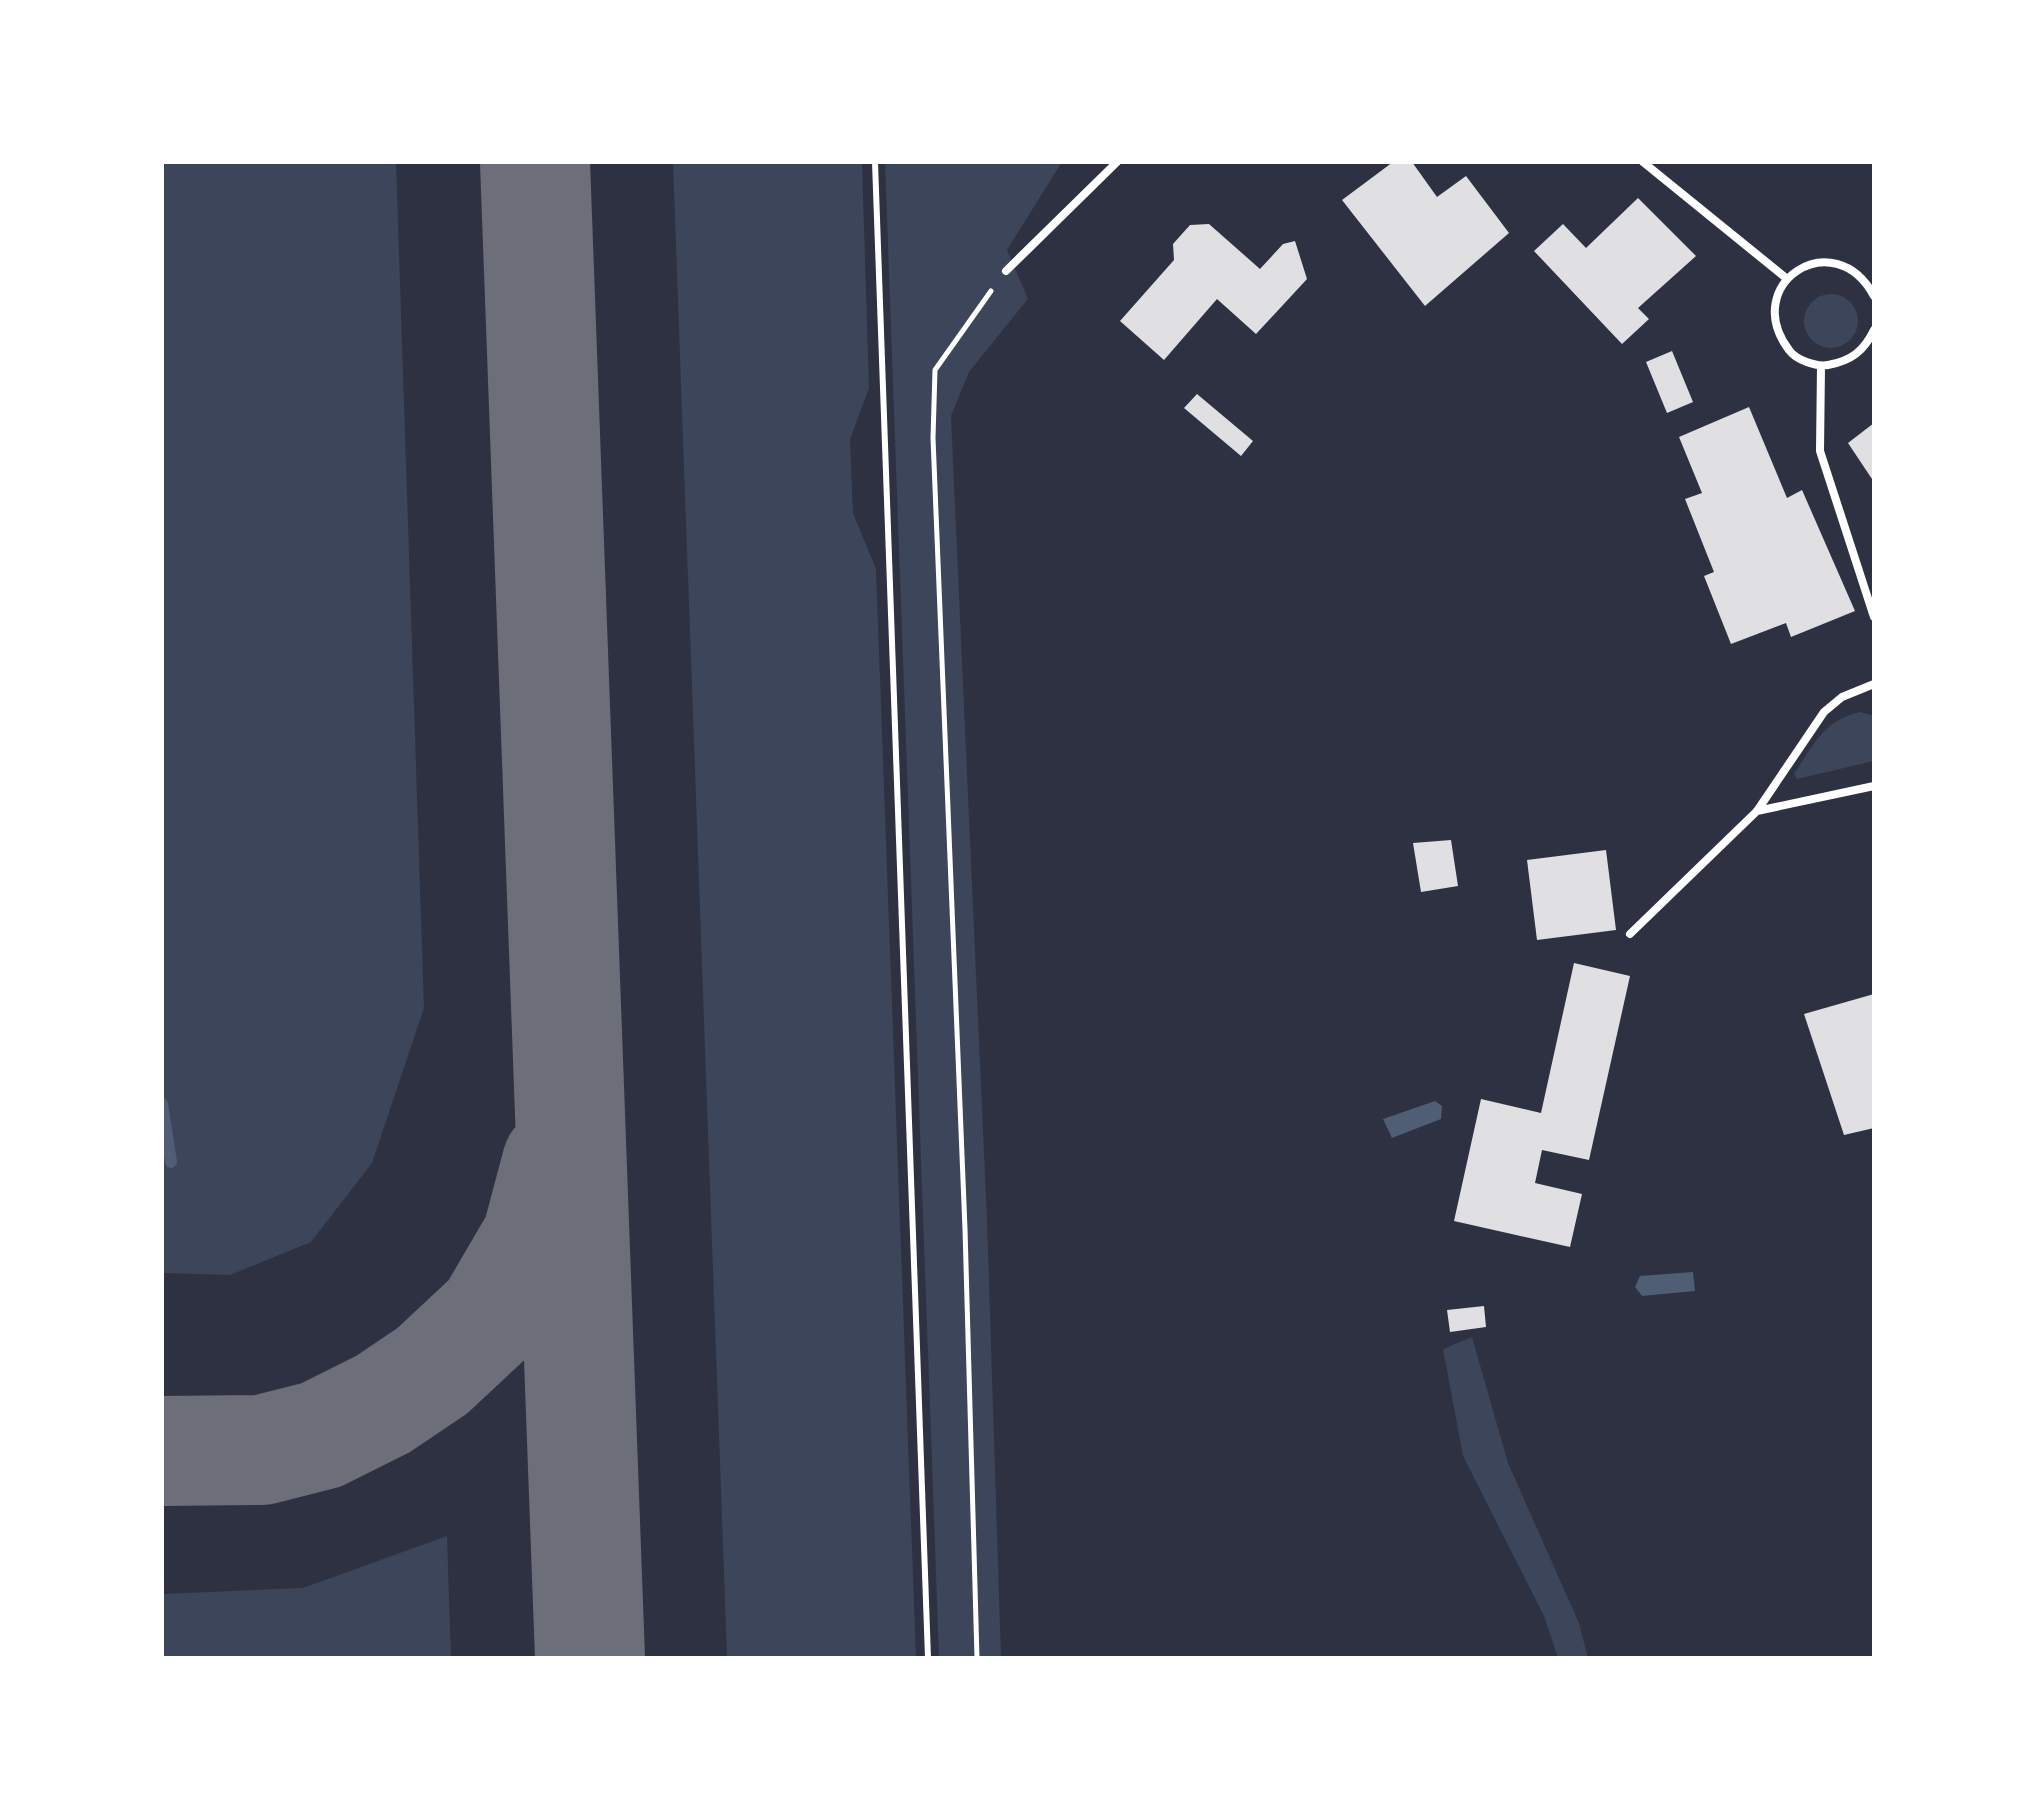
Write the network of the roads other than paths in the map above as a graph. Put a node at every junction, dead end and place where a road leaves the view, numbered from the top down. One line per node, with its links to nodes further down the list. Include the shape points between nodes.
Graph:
1 (875, 162): 16 (lane)
2 (1117, 162): 4 (street)
3 (1643, 162): 6 (street)
4 (1006, 271)
5 (1874, 272): 7 (street)
6 (1786, 278): 7 (street, via 1804,266 1826,261 1847,266); 10 (street, via 1774,304 1776,333 1794,356)
7 (1865, 279): 8 (street)
8 (1874, 296)
9 (1874, 330): 10 (street, via 1865,347 1845,362)
10 (1821, 366): 11 (street, via 1820,451)
11 (1874, 617)
12 (1874, 684): 14 (street, via 1842,697 1824,712)
13 (1874, 786): 14 (street)
14 (1757, 811): 15 (street)
15 (1630, 934)
16 (928, 1658)

